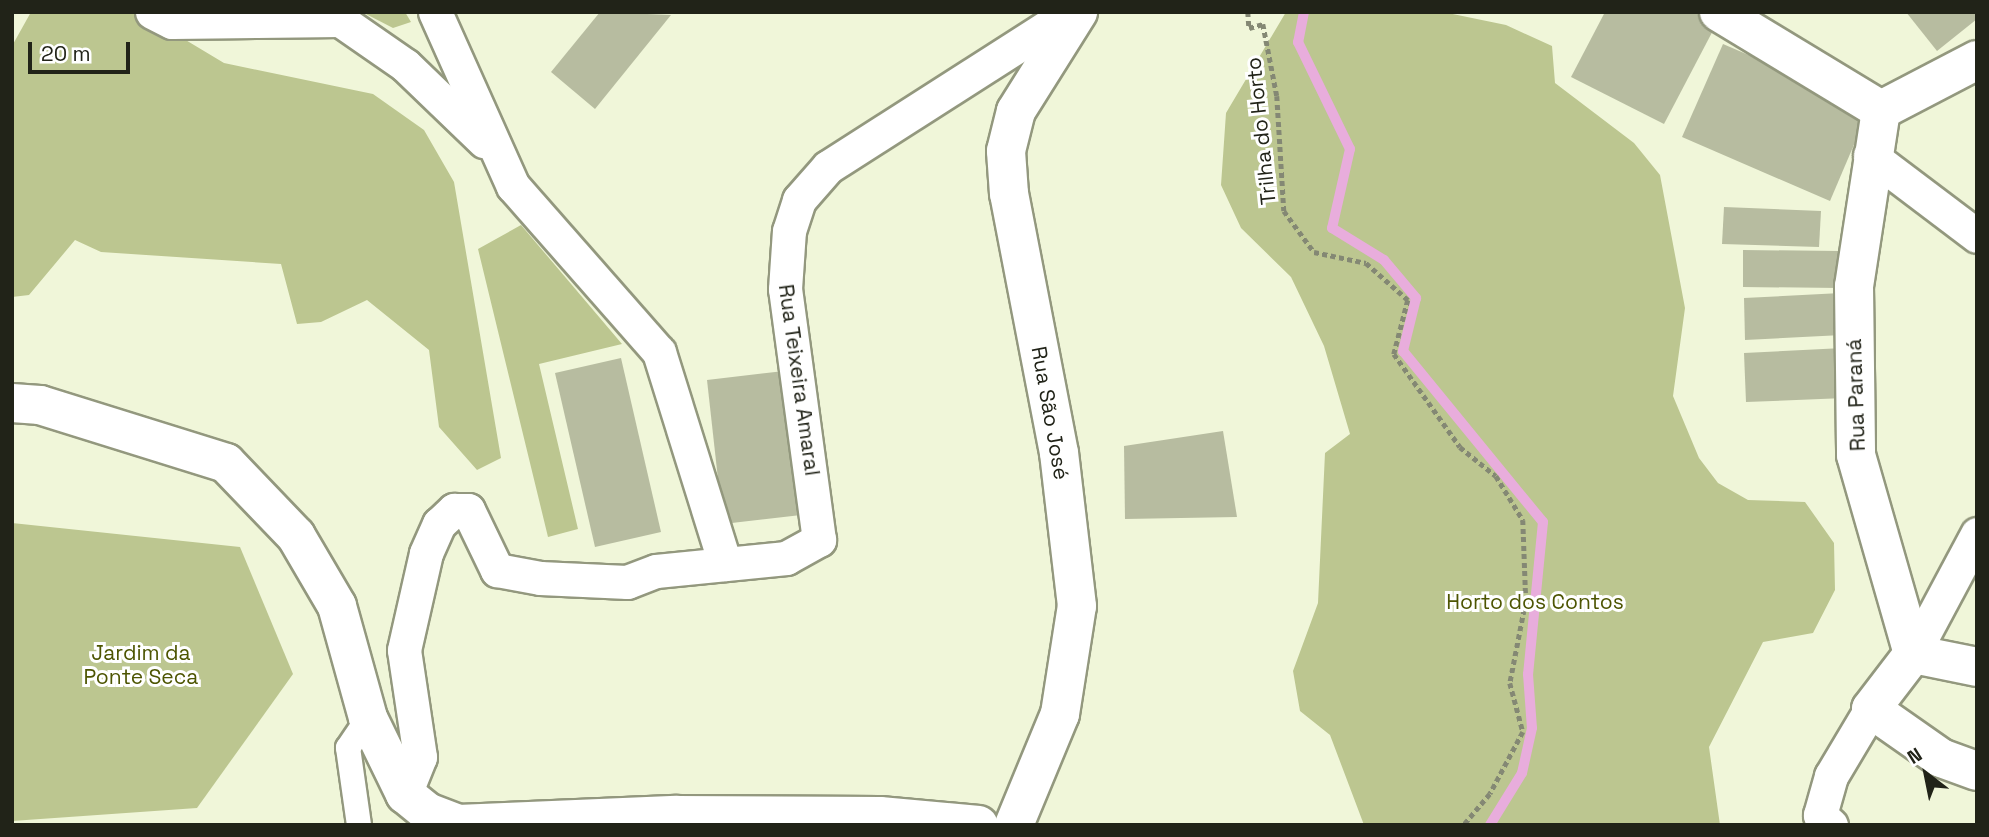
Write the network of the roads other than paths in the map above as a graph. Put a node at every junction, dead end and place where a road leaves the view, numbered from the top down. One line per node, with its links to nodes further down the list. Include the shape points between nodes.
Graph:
1 (152, 12): 8 (street, via 172,22 340,20 405,65)
2 (435, 12): 8 (street)
3 (1070, 12): 13 (street, Rua Teixeira Amaral, via 828,167 799,200 789,231 785,289 819,540 786,558)
4 (1078, 12): 22 (street, Rua São José, via 1016,111 1006,150 1009,194 1059,453 1077,607 1060,714)
5 (1719, 12): 7 (street)
6 (1977, 60): 7 (street)
7 (1881, 110): 9 (street, Rua Paraná)
8 (496, 152): 13 (street, via 513,186 659,352)
9 (1870, 155): 10 (street); 14 (street, Rua Paraná, via 1854,286 1856,455)
10 (1977, 236)
11 (12, 403): 17 (street, via 40,405 226,463 296,536 337,606)
12 (1977, 534): 14 (street)
13 (725, 564): 19 (street, via 656,571 627,582 527,577 497,570 468,510 454,510 439,524 426,553 404,650 421,757)
14 (1913, 654): 15 (street); 16 (street)
15 (1977, 667)
16 (1871, 709): 18 (street, via 1941,758); 23 (street, via 1831,776 1820,815)
17 (368, 718): 19 (street); 20 (street, via 348,748)
18 (1977, 771)
19 (405, 794): 21 (street, via 428,812 458,824 691,815 880,816)
20 (359, 825)
21 (979, 825)
22 (1014, 825)
23 (1831, 825)

